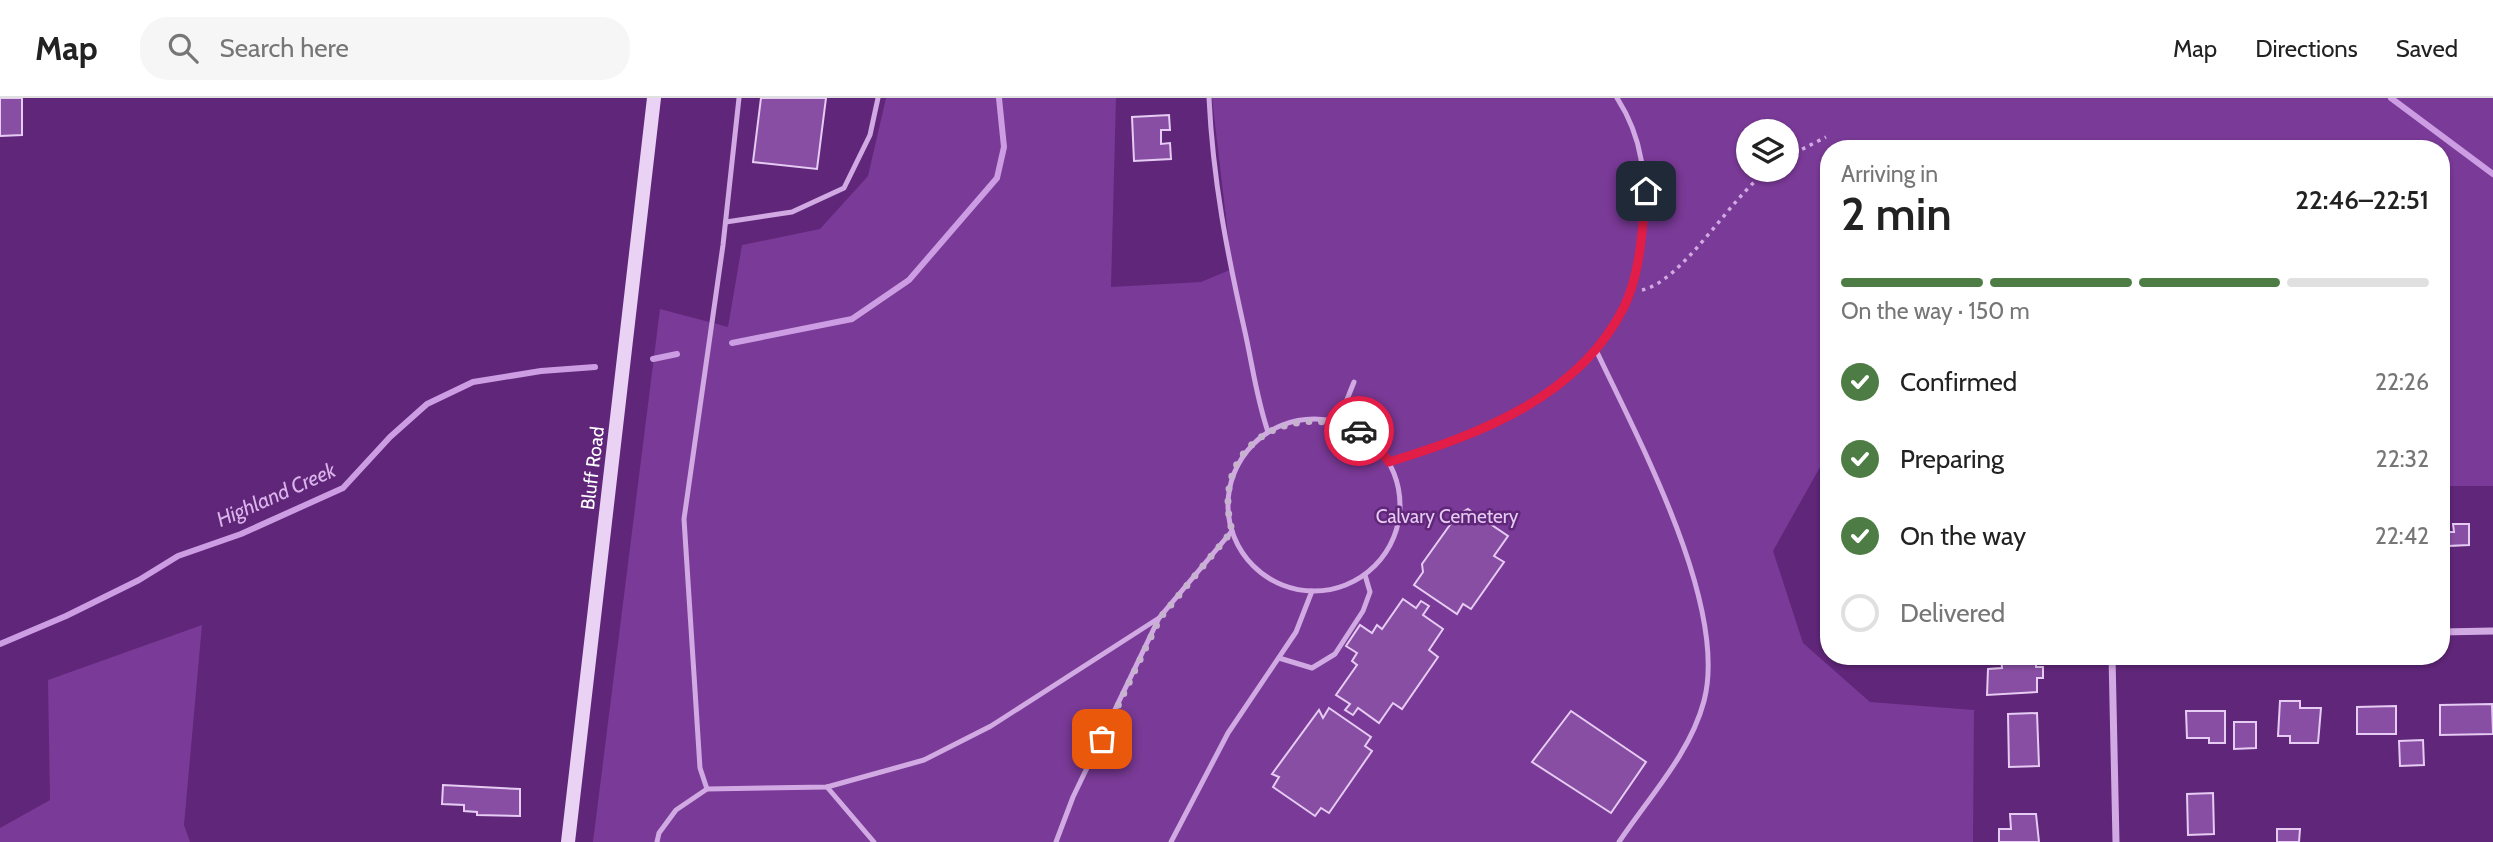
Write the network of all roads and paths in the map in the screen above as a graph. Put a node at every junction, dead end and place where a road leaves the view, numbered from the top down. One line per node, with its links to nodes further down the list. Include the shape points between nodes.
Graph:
1 (654, 98): 26 (main road, Bluff Road)
2 (739, 98): 9 (lane)
3 (878, 98): 9 (lane, via 870,135 844,188 792,212)
4 (1209, 98): 14 (lane, via 1219,219 1253,388)
5 (1617, 98): 10 (lane, via 1642,153 1646,191 1639,256)
6 (1826, 137): 7 (path)
7 (1799, 150)
8 (1752, 182): 10 (path, via 1656,287 1642,290)
9 (726, 222): 25 (lane, via 684,519 700,768)
10 (1630, 285): 11 (lane, via 1625,306)
11 (1597, 350): 15 (lane, via 1567,379 1511,416 1447,444); 31 (lane, via 1682,548 1707,650 1704,700 1691,736)
12 (1354, 382): 13 (lane)
13 (1338, 422): 14 (lane, via 1290,422); 15 (lane, via 1376,444)
14 (1268, 432): 16 (lane, via 1247,451 1233,475 1227,503)
15 (1389, 462): 17 (lane, via 1399,485 1401,510 1383,557)
16 (1232, 531): 18 (lane, via 1254,567 1281,584); 19 (lane)
17 (1365, 575): 18 (lane, via 1349,584); 22 (lane, via 1370,592 1363,611 1335,654 1312,668)
18 (1311, 591): 22 (lane, via 1296,632)
19 (1160, 618): 24 (lane, via 991,726 935,754); 29 (lane, via 1073,797)
20 (2493, 631): 21 (street)
21 (2450, 632)
22 (1279, 658): 30 (lane, via 1228,733)
23 (2112, 665): 32 (street)
24 (827, 787): 25 (lane); 28 (lane)
25 (707, 789): 27 (lane, via 676,810)
26 (568, 842)
27 (657, 842)
28 (874, 842)
29 (1056, 842)
30 (1171, 842)
31 (1619, 842)
32 (2116, 842)

